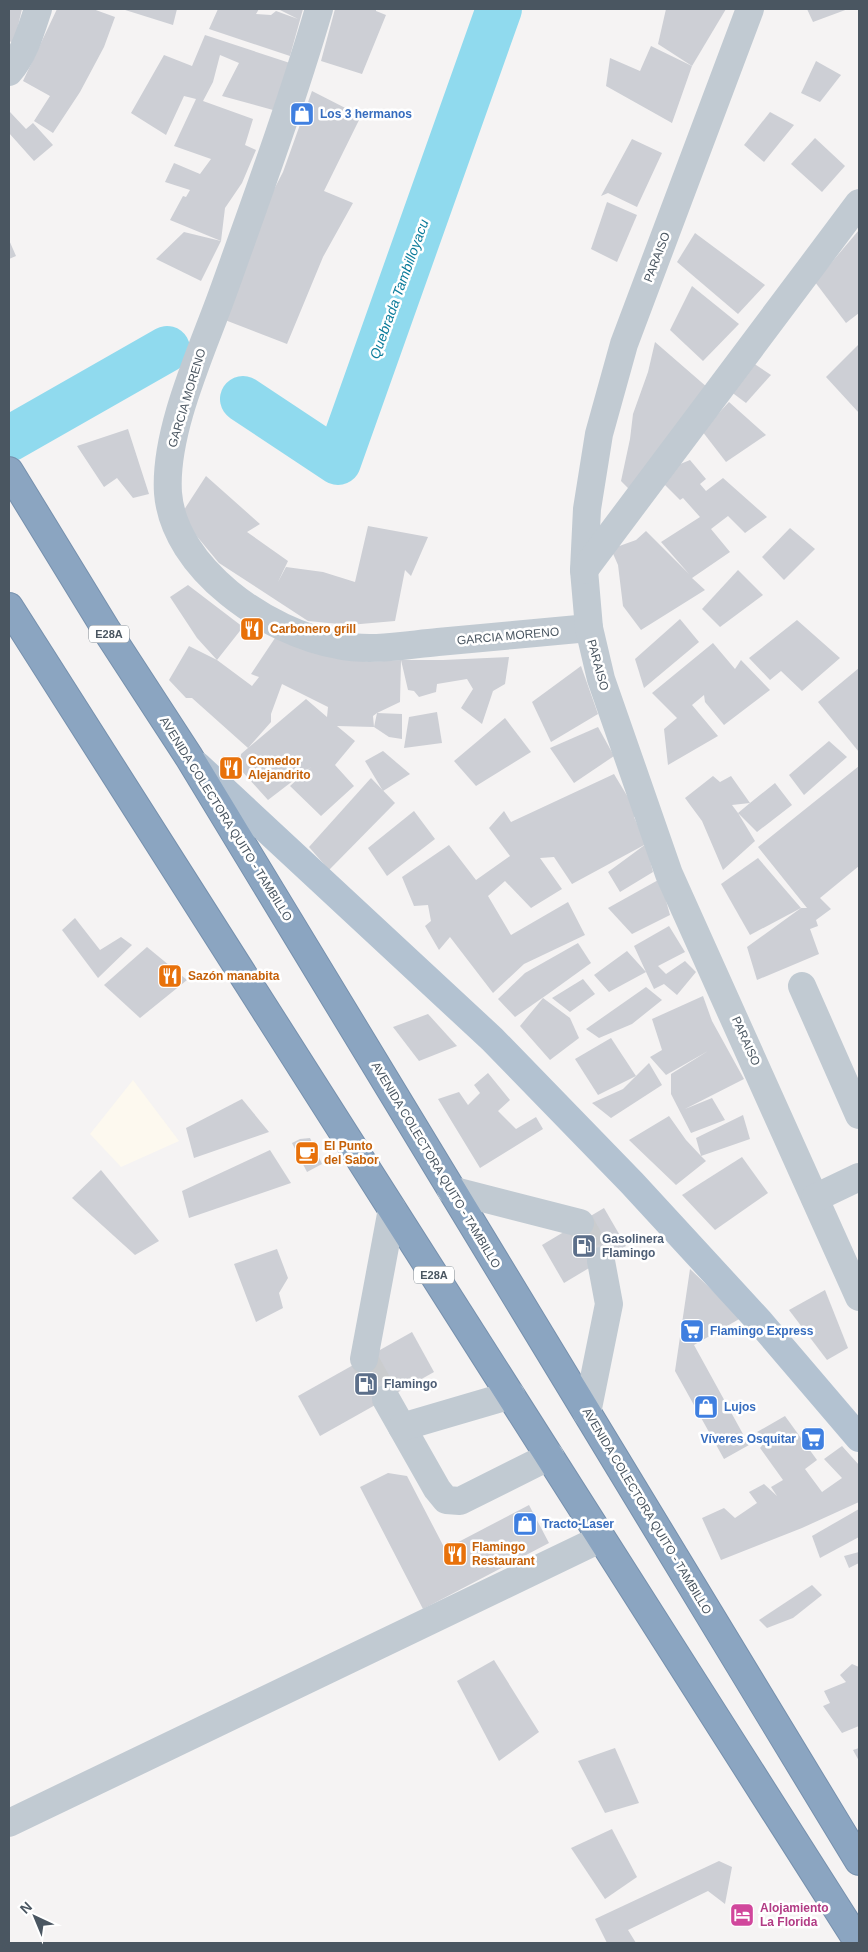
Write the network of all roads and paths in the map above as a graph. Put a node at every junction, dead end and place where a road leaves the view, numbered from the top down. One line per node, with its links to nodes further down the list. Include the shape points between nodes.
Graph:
1 (38, 9): 4 (street)
2 (319, 9): 9 (street, GARCIA MORENO, via 171,446 168,494 176,528 197,561 233,596 260,615 296,633 338,646 383,648)
3 (750, 9): 7 (street, PARAISO, via 624,344 599,434 587,508)
4 (9, 72)
5 (859, 203): 7 (street)
6 (9, 471): 10 (highway, AVENIDA COLECTORA QUITO - TAMBILLO / E28A)
7 (584, 570): 9 (street, PARAISO)
8 (9, 607): 16 (highway, E28A)
9 (589, 628): 15 (street, PARAISO, via 600,679 669,874)
10 (189, 758): 14 (highway, AVENIDA COLECTORA QUITO - TAMBILLO / E28A); 25 (main road, via 492,1039 632,1183 760,1322)
11 (802, 986): 12 (street)
12 (859, 1116)
13 (859, 1177): 15 (street)
14 (452, 1190): 17 (street); 23 (highway, AVENIDA COLECTORA QUITO - TAMBILLO / E28A)
15 (815, 1198): 19 (street, PARAISO)
16 (392, 1209): 20 (street); 21 (highway, E28A)
17 (580, 1223)
18 (601, 1261): 23 (street, via 609,1304)
19 (859, 1297)
20 (364, 1359)
21 (511, 1395): 24 (street); 26 (highway, E28A)
22 (386, 1399): 24 (street)
23 (587, 1413): 29 (highway, AVENIDA COLECTORA QUITO - TAMBILLO / E28A)
24 (402, 1427): 26 (street, via 446,1500 460,1501)
25 (859, 1438)
26 (550, 1456): 27 (highway, E28A)
27 (600, 1538): 28 (street); 30 (highway, E28A)
28 (9, 1823)
29 (859, 1861)
30 (859, 1943)

